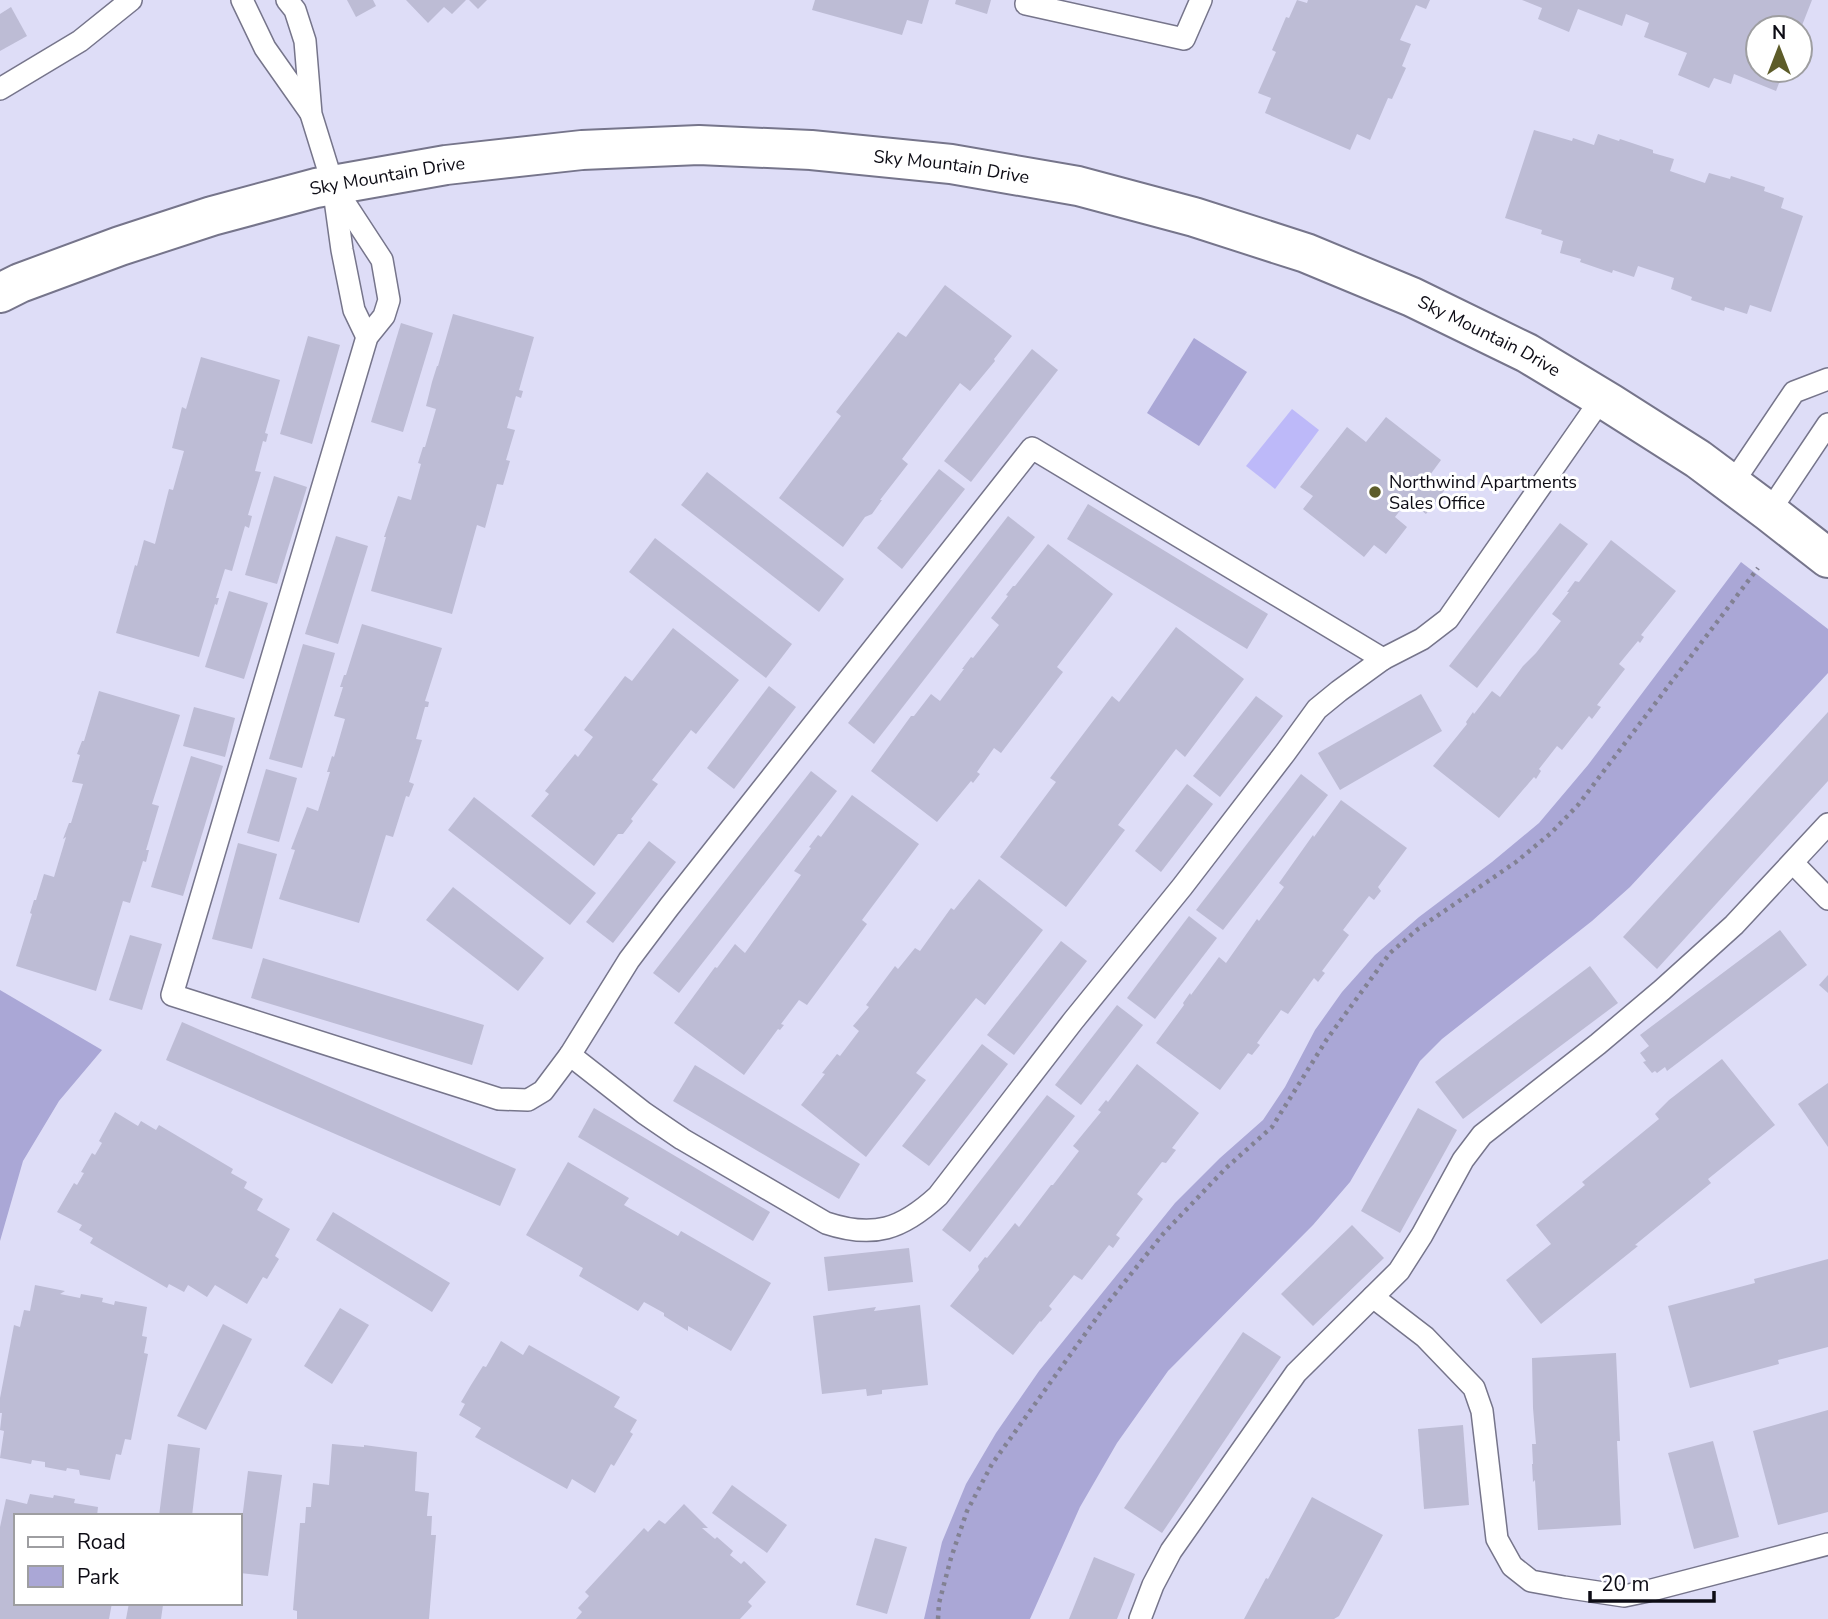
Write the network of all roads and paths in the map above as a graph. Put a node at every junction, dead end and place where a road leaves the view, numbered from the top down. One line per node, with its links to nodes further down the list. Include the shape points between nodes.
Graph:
1 (131, 0): 6 (lane, via 80,41)
2 (242, 0): 7 (lane, via 265,48)
3 (287, 0): 7 (lane, via 305,41)
4 (1027, 0): 5 (lane, via 1026,4 1184,39)
5 (1201, 0)
6 (0, 89)
7 (311, 114): 8 (lane)
8 (333, 185): 9 (street, Sky Mountain Drive, via 212,216); 10 (lane, via 354,310); 10 (lane, via 382,260 389,300 384,316); 12 (street, Sky Mountain Drive, via 446,165 569,151 699,145 951,164 1078,186 1306,253 1527,352)
9 (0, 293)
10 (367, 337): 22 (lane, via 172,995 499,1099 528,1100 543,1091)
11 (1828, 379): 14 (lane, via 1794,392)
12 (1602, 398): 14 (street, Sky Mountain Drive); 18 (lane, via 1448,619)
13 (1828, 424): 15 (lane)
14 (1732, 484): 15 (street, Sky Mountain Drive)
15 (1769, 512): 16 (street, Sky Mountain Drive)
16 (1828, 558)
17 (1758, 568): 25 (path, via 1578,805 1516,862 1390,953 1327,1039 1272,1127 1163,1234 1102,1309 992,1464 967,1511)
18 (1383, 660): 22 (lane, via 1317,709 939,1196 901,1223 876,1231 845,1230 826,1223 682,1139); 22 (lane, via 1032,448 669,907)
19 (1828, 824): 20 (lane)
20 (1793, 863): 21 (lane); 23 (lane, via 1662,990 1482,1135 1399,1271)
21 (1828, 899)
22 (569, 1055)
23 (1373, 1297): 24 (lane, via 1425,1337 1474,1388 1482,1411 1497,1539 1512,1566 1531,1581 1624,1596); 26 (lane, via 1296,1373 1171,1551)
24 (1828, 1544)
25 (938, 1619)
26 (1140, 1619)

